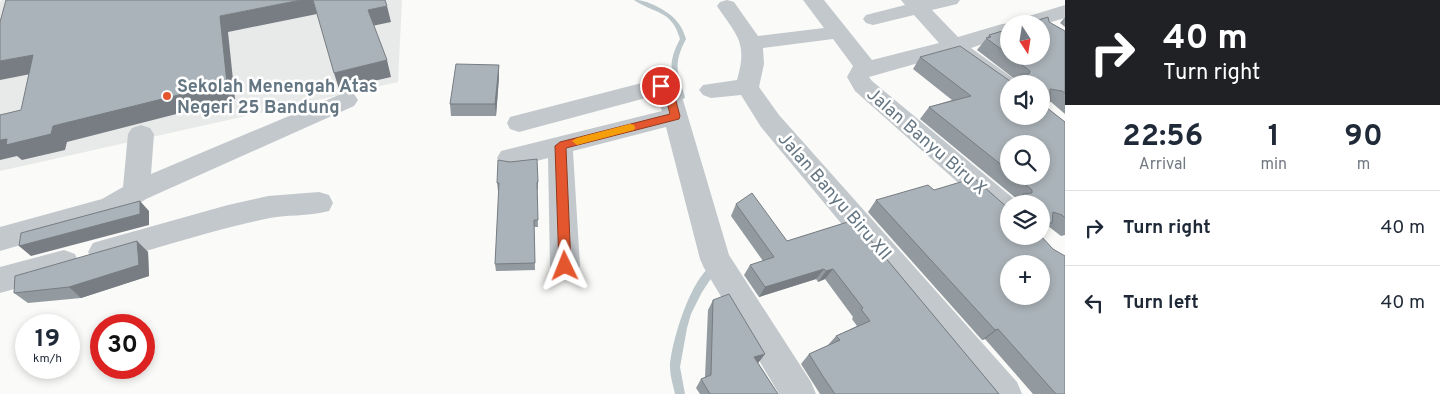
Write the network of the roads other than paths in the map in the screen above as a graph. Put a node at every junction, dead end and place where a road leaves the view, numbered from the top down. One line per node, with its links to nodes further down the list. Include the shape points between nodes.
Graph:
1 (813, 0): 14 (street)
2 (950, 0): 3 (street)
3 (915, 4): 7 (street); 13 (street)
4 (727, 6): 12 (street)
5 (1065, 11): 6 (street)
6 (1050, 16)
7 (873, 19)
8 (1050, 30): 10 (street)
9 (1000, 31): 13 (street)
10 (1058, 33)
11 (828, 34): 12 (street)
12 (752, 43): 16 (street, via 753,64)
13 (954, 46): 14 (street); 15 (street)
14 (867, 68): 26 (street, Jalan Banyu Biru X, via 858,77 863,86)
15 (1000, 79)
16 (747, 87): 17 (street); 31 (street, Jalan Banyu Biru XII, via 770,121)
17 (711, 90)
18 (346, 100): 24 (street)
19 (675, 116): 20 (street, via 668,90 661,86); 22 (street); 30 (street, via 720,267)
20 (520, 123)
21 (141, 134): 24 (street)
22 (560, 146): 23 (street); 28 (street)
23 (510, 158)
24 (136, 192): 27 (street, via 110,208)
25 (319, 203): 29 (street, via 268,207 228,216)
26 (1000, 203)
27 (0, 239)
28 (565, 266)
29 (0, 280)
30 (799, 394)
31 (1005, 394)

